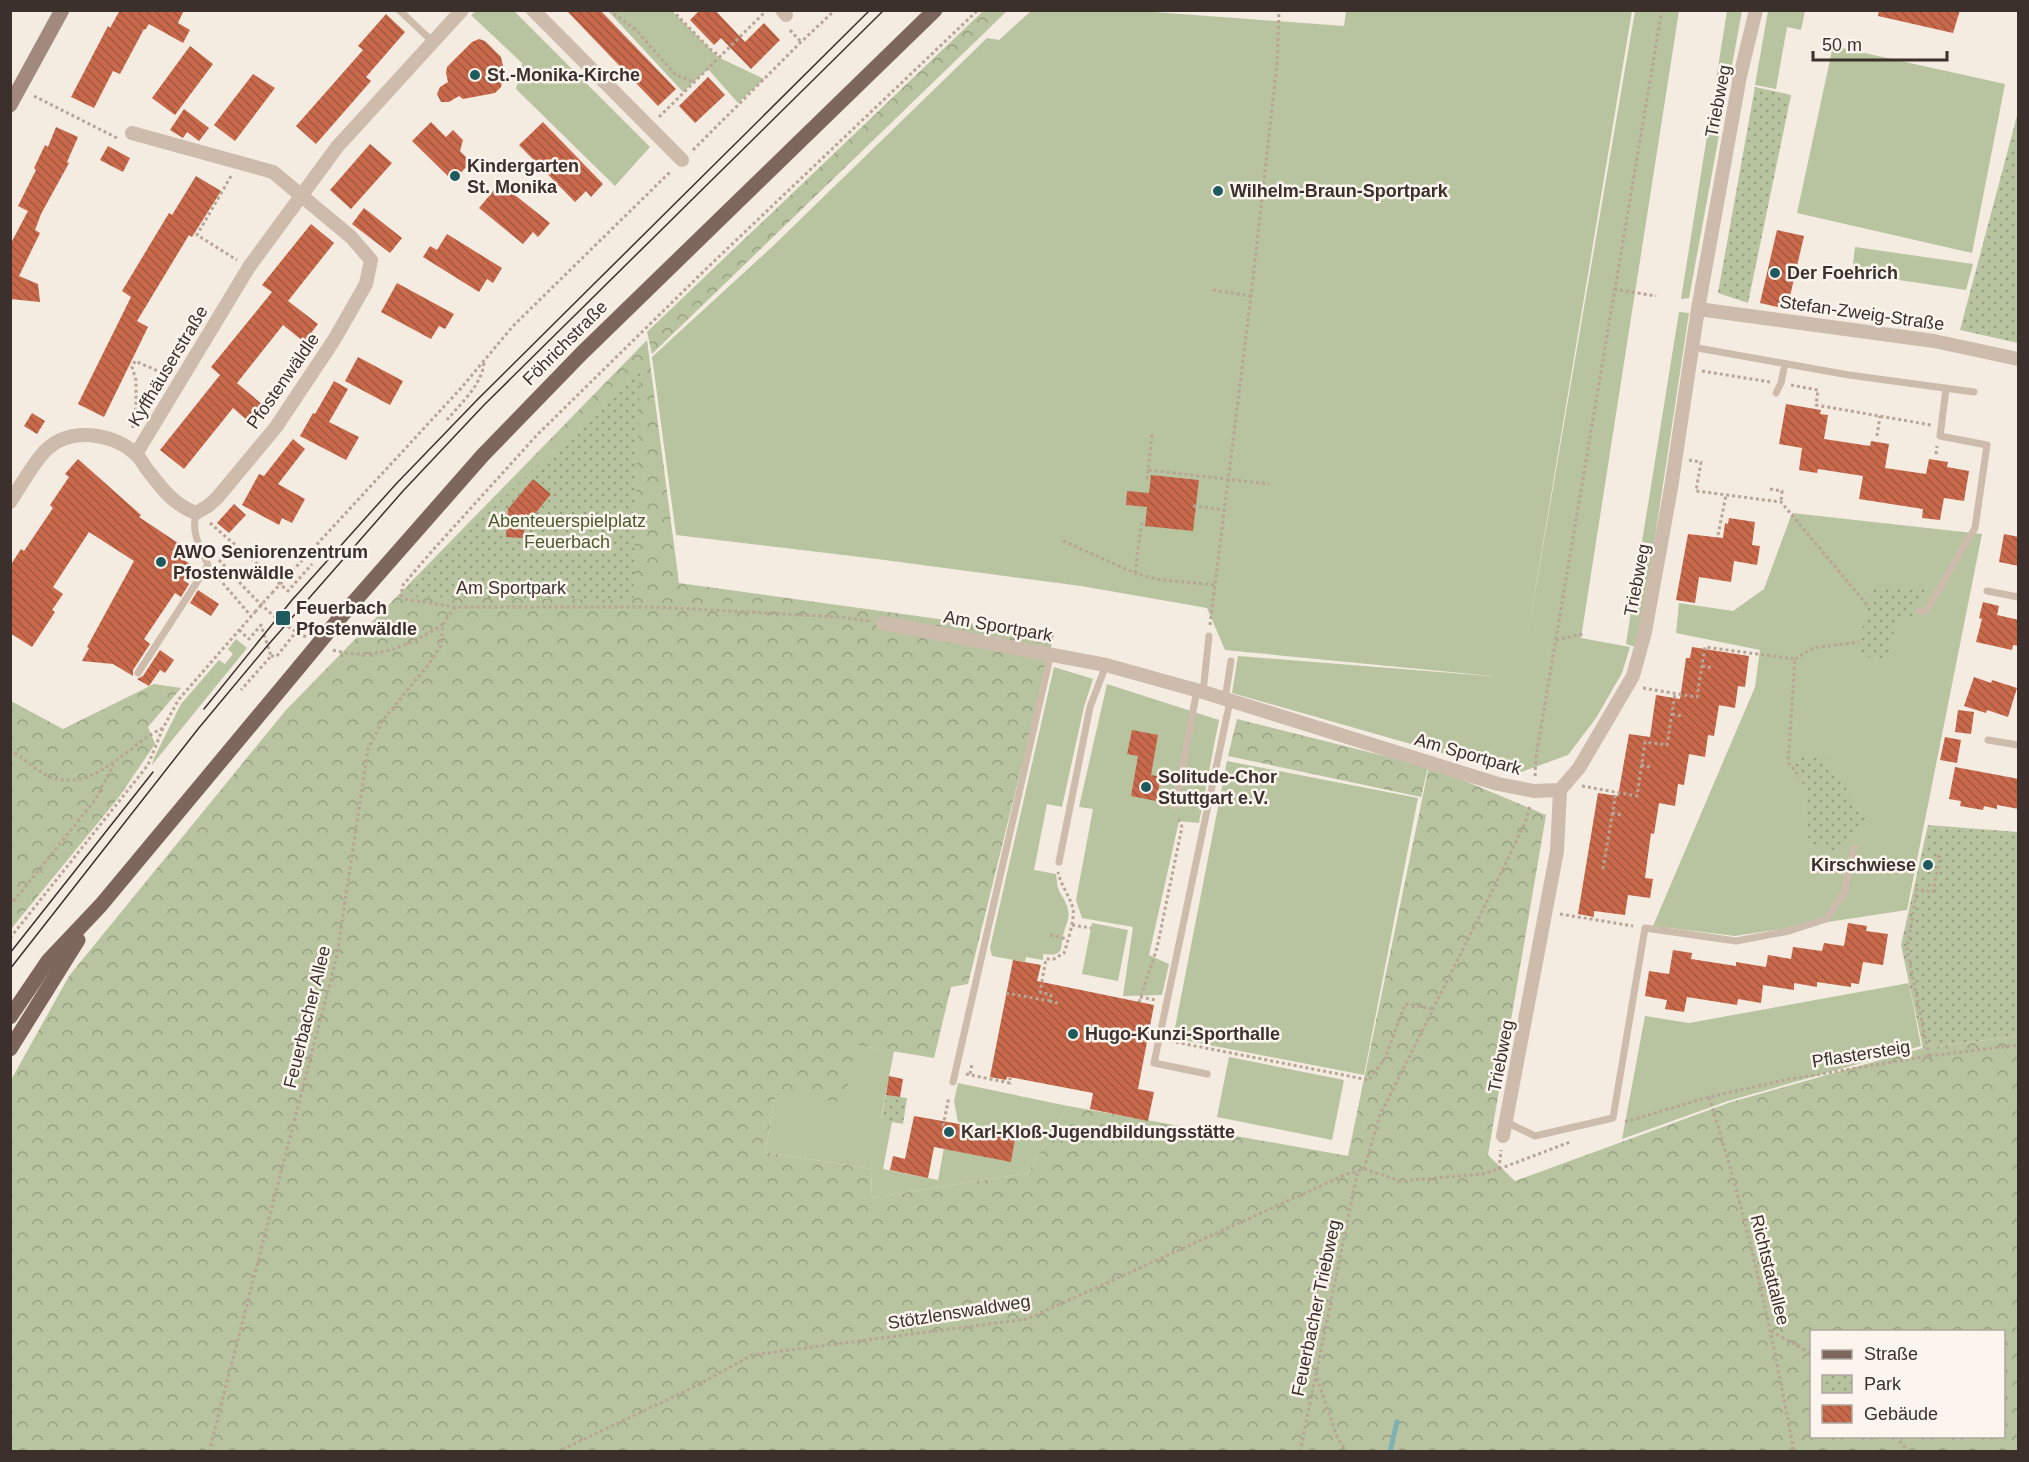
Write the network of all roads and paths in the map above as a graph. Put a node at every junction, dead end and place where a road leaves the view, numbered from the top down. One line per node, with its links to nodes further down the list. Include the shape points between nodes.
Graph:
1 (62, 10): 17 (street)
2 (399, 10): 14 (lane)
3 (462, 10): 14 (street, Kyffhäuserstraße)
4 (533, 10): 19 (street)
5 (672, 10): 15 (path)
6 (767, 10): 15 (path)
7 (835, 10): 21 (path)
8 (934, 10): 118 (main road, Föhrichstraße, bridge, via 573,361 483,455 338,620)
9 (978, 10): 69 (path, Am Sportpark, via 537,435 403,585 401,595 405,599)
10 (1279, 10): 27 (path, via 1277,64)
11 (1662, 10): 25 (path)
12 (1756, 10): 29 (street, Triebweg, via 1740,76)
13 (611, 11): 16 (path, via 635,29 676,75)
14 (432, 41): 23 (street, Kyffhäuserstraße, via 337,147)
15 (721, 57): 16 (path)
16 (694, 82): 19 (path)
17 (19, 88): 18 (street); 20 (path, via 126,142)
18 (10, 105)
19 (649, 127): 21 (street)
20 (132, 133): 22 (street)
21 (682, 160): 32 (path, via 513,326)
22 (234, 161): 23 (street, via 273,172); 24 (path, via 230,180 197,235)
23 (303, 195): 24 (street, Kyffhäuserstraße); 57 (street, Pfostenwäldle, via 371,260 366,284 276,427 217,498)
24 (249, 267): 35 (street, Kyffhäuserstraße)
25 (1614, 289): 28 (path); 79 (path)
26 (1213, 290): 27 (path)
27 (1251, 296): 49 (path)
28 (1656, 296)
29 (1698, 309): 30 (street, Triebweg); 31 (street, Stefan-Zweig-Straße, via 1934,341)
30 (1692, 347): 33 (lane); 34 (street, Triebweg)
31 (2019, 359)
32 (484, 360): 41 (path, via 477,384); 65 (path)
33 (1785, 364): 36 (lane); 37 (lane)
34 (1688, 369): 36 (path); 107 (street, Triebweg, via 1664,530 1633,676 1579,768)
35 (181, 382): 45 (street, Kyffhäuserstraße); 45 (path, via 135,361 132,367 136,408 132,419)
36 (1780, 383): 39 (lane); 40 (path, via 1818,390 1816,406)
37 (1946, 389): 38 (lane); 42 (lane)
38 (1974, 392)
39 (1776, 393)
40 (1880, 416): 42 (path); 44 (path)
41 (447, 420)
42 (1942, 426): 71 (lane, via 1940,436 1987,445 1975,528 1926,611)
43 (1152, 435): 47 (path)
44 (1877, 436)
45 (136, 454): 53 (street, Kyffhäuserstraße, via 99,436 61,439 45,450); 57 (street, via 169,498)
46 (1701, 462): 52 (path, via 1696,491)
47 (1148, 470): 48 (path); 49 (path)
48 (1147, 479)
49 (1229, 479): 50 (path); 56 (path)
50 (1269, 484)
51 (1770, 489): 54 (path, via 1782,491)
52 (1726, 495): 54 (path); 59 (path)
53 (10, 502)
54 (1781, 502): 70 (path)
55 (1193, 506): 56 (path)
56 (1225, 510): 66 (path)
57 (196, 513): 60 (lane); 65 (path)
58 (1142, 520): 64 (path)
59 (1718, 535)
60 (196, 539): 63 (lane); 76 (path, via 255,599)
61 (1063, 542): 64 (path)
62 (312, 564): 65 (path, via 288,591)
63 (208, 565): 72 (path); 90 (lane)
64 (1135, 573): 66 (path)
65 (280, 584): 72 (path, bridge)
66 (1215, 585): 78 (path)
67 (1987, 591): 68 (lane)
68 (2019, 597)
69 (455, 606): 73 (path, Am Sportpark, via 654,607); 74 (path, Feuerbacher Allee)
70 (1868, 606)
71 (1919, 611)
72 (251, 616): 75 (path)
73 (883, 623): 83 (street, Am Sportpark)
74 (443, 624): 82 (path, via 401,647 372,654 347,654); 155 (path, Feuerbacher Allee, via 441,646 383,720 368,749 337,956)
75 (239, 630): 84 (path, via 249,639 261,625); 98 (path, via 179,699)
76 (296, 632): 80 (path); 84 (path, via 277,656)
77 (1582, 634): 79 (path)
78 (1209, 636): 92 (lane)
79 (1556, 640): 108 (path)
80 (315, 641)
81 (1859, 642): 85 (path, via 1813,648)
82 (324, 646)
83 (1051, 653): 87 (street, Am Sportpark); 138 (lane)
84 (271, 656): 91 (path)
85 (1795, 659): 88 (path, via 1705,647); 105 (path, via 1788,762)
86 (1231, 661): 95 (lane)
87 (1106, 665): 92 (street, Am Sportpark); 115 (lane, via 1090,707)
88 (1702, 666): 89 (path); 94 (path, via 1697,697)
89 (1713, 668)
90 (138, 673)
91 (241, 690)
92 (1200, 691): 95 (street, Am Sportpark); 110 (lane)
93 (1659, 691): 94 (path)
94 (1676, 694): 96 (path)
95 (1227, 700): 108 (street, Am Sportpark, via 1498,784); 133 (lane)
96 (1672, 714): 97 (path); 103 (path, via 1667,745 1645,742)
97 (1682, 716)
98 (163, 729): 102 (path, via 148,735); 125 (path, via 148,765)
99 (1988, 740): 100 (lane)
100 (2019, 745)
101 (10, 749): 102 (path, via 52,778 81,780)
102 (114, 764): 119 (path, via 95,800)
103 (1641, 765): 104 (path); 109 (path, via 1637,796)
104 (1651, 767)
105 (1800, 777)
106 (1597, 789): 109 (path)
107 (1560, 790): 108 (street, Am Sportpark); 145 (street, Triebweg, via 1557,850)
108 (1534, 791): 131 (path, via 1525,824)
109 (1616, 792): 111 (path)
110 (1175, 806): 129 (path, via 1182,826 1157,948)
111 (1612, 813): 112 (path); 116 (path)
112 (1622, 815)
113 (1854, 848): 123 (lane, via 1844,893 1826,919 1789,932 1736,941)
114 (1936, 856): 136 (path, via 1940,857 1933,892 1917,889 1907,940)
115 (1059, 862)
116 (1603, 869)
117 (1058, 875): 121 (path, via 1073,910)
118 (101, 905): 132 (main road, via 48,961); 135 (main road)
119 (10, 906)
120 (1577, 917): 123 (path)
121 (1072, 925): 122 (path); 126 (path)
122 (1091, 928)
123 (1645, 928): 145 (lane, via 1613,1118 1535,1136)
124 (1050, 935): 126 (path)
125 (10, 938)
126 (1067, 939): 128 (path, via 1060,957 1046,959 1040,992 1051,994)
127 (1006, 993): 128 (path)
128 (1050, 1001): 130 (path)
129 (1139, 1002)
130 (1058, 1003)
131 (1434, 1009): 133 (path, via 1405,1004 1385,1058 1369,1080); 148 (path, via 1380,1115)
132 (10, 1017)
133 (1160, 1038): 140 (lane, via 1154,1063)
134 (2019, 1045): 136 (path, Pflastersteig)
135 (10, 1049)
136 (1929, 1056): 144 (path, Pflastersteig)
137 (972, 1064): 139 (path)
138 (955, 1071): 139 (path); 142 (lane)
139 (970, 1074): 141 (path, via 1010,1083)
140 (1207, 1074)
141 (1010, 1078)
142 (953, 1082)
143 (949, 1096): 146 (path)
144 (1709, 1096): 151 (path, Richtstattallee)
145 (1506, 1122): 147 (street, Triebweg)
146 (943, 1126)
147 (1503, 1136)
148 (1364, 1169): 149 (path, via 1401,1181); 150 (path, Stötzlenswaldweg)
149 (1499, 1169)
150 (1358, 1170): 153 (path, Feuerbacher Triebweg); 156 (path, Stötzlenswaldweg, via 1027,1318 752,1355)
151 (1771, 1331): 152 (path); 159 (path, Richtstattallee)
152 (1810, 1353)
153 (1316, 1377): 157 (path, Feuerbacher Triebweg); 158 (path, via 1337,1437)
154 (1897, 1438): 160 (path)
155 (209, 1452)
156 (557, 1452)
157 (1300, 1452)
158 (1347, 1452)
159 (1794, 1452)
160 (1908, 1452)

